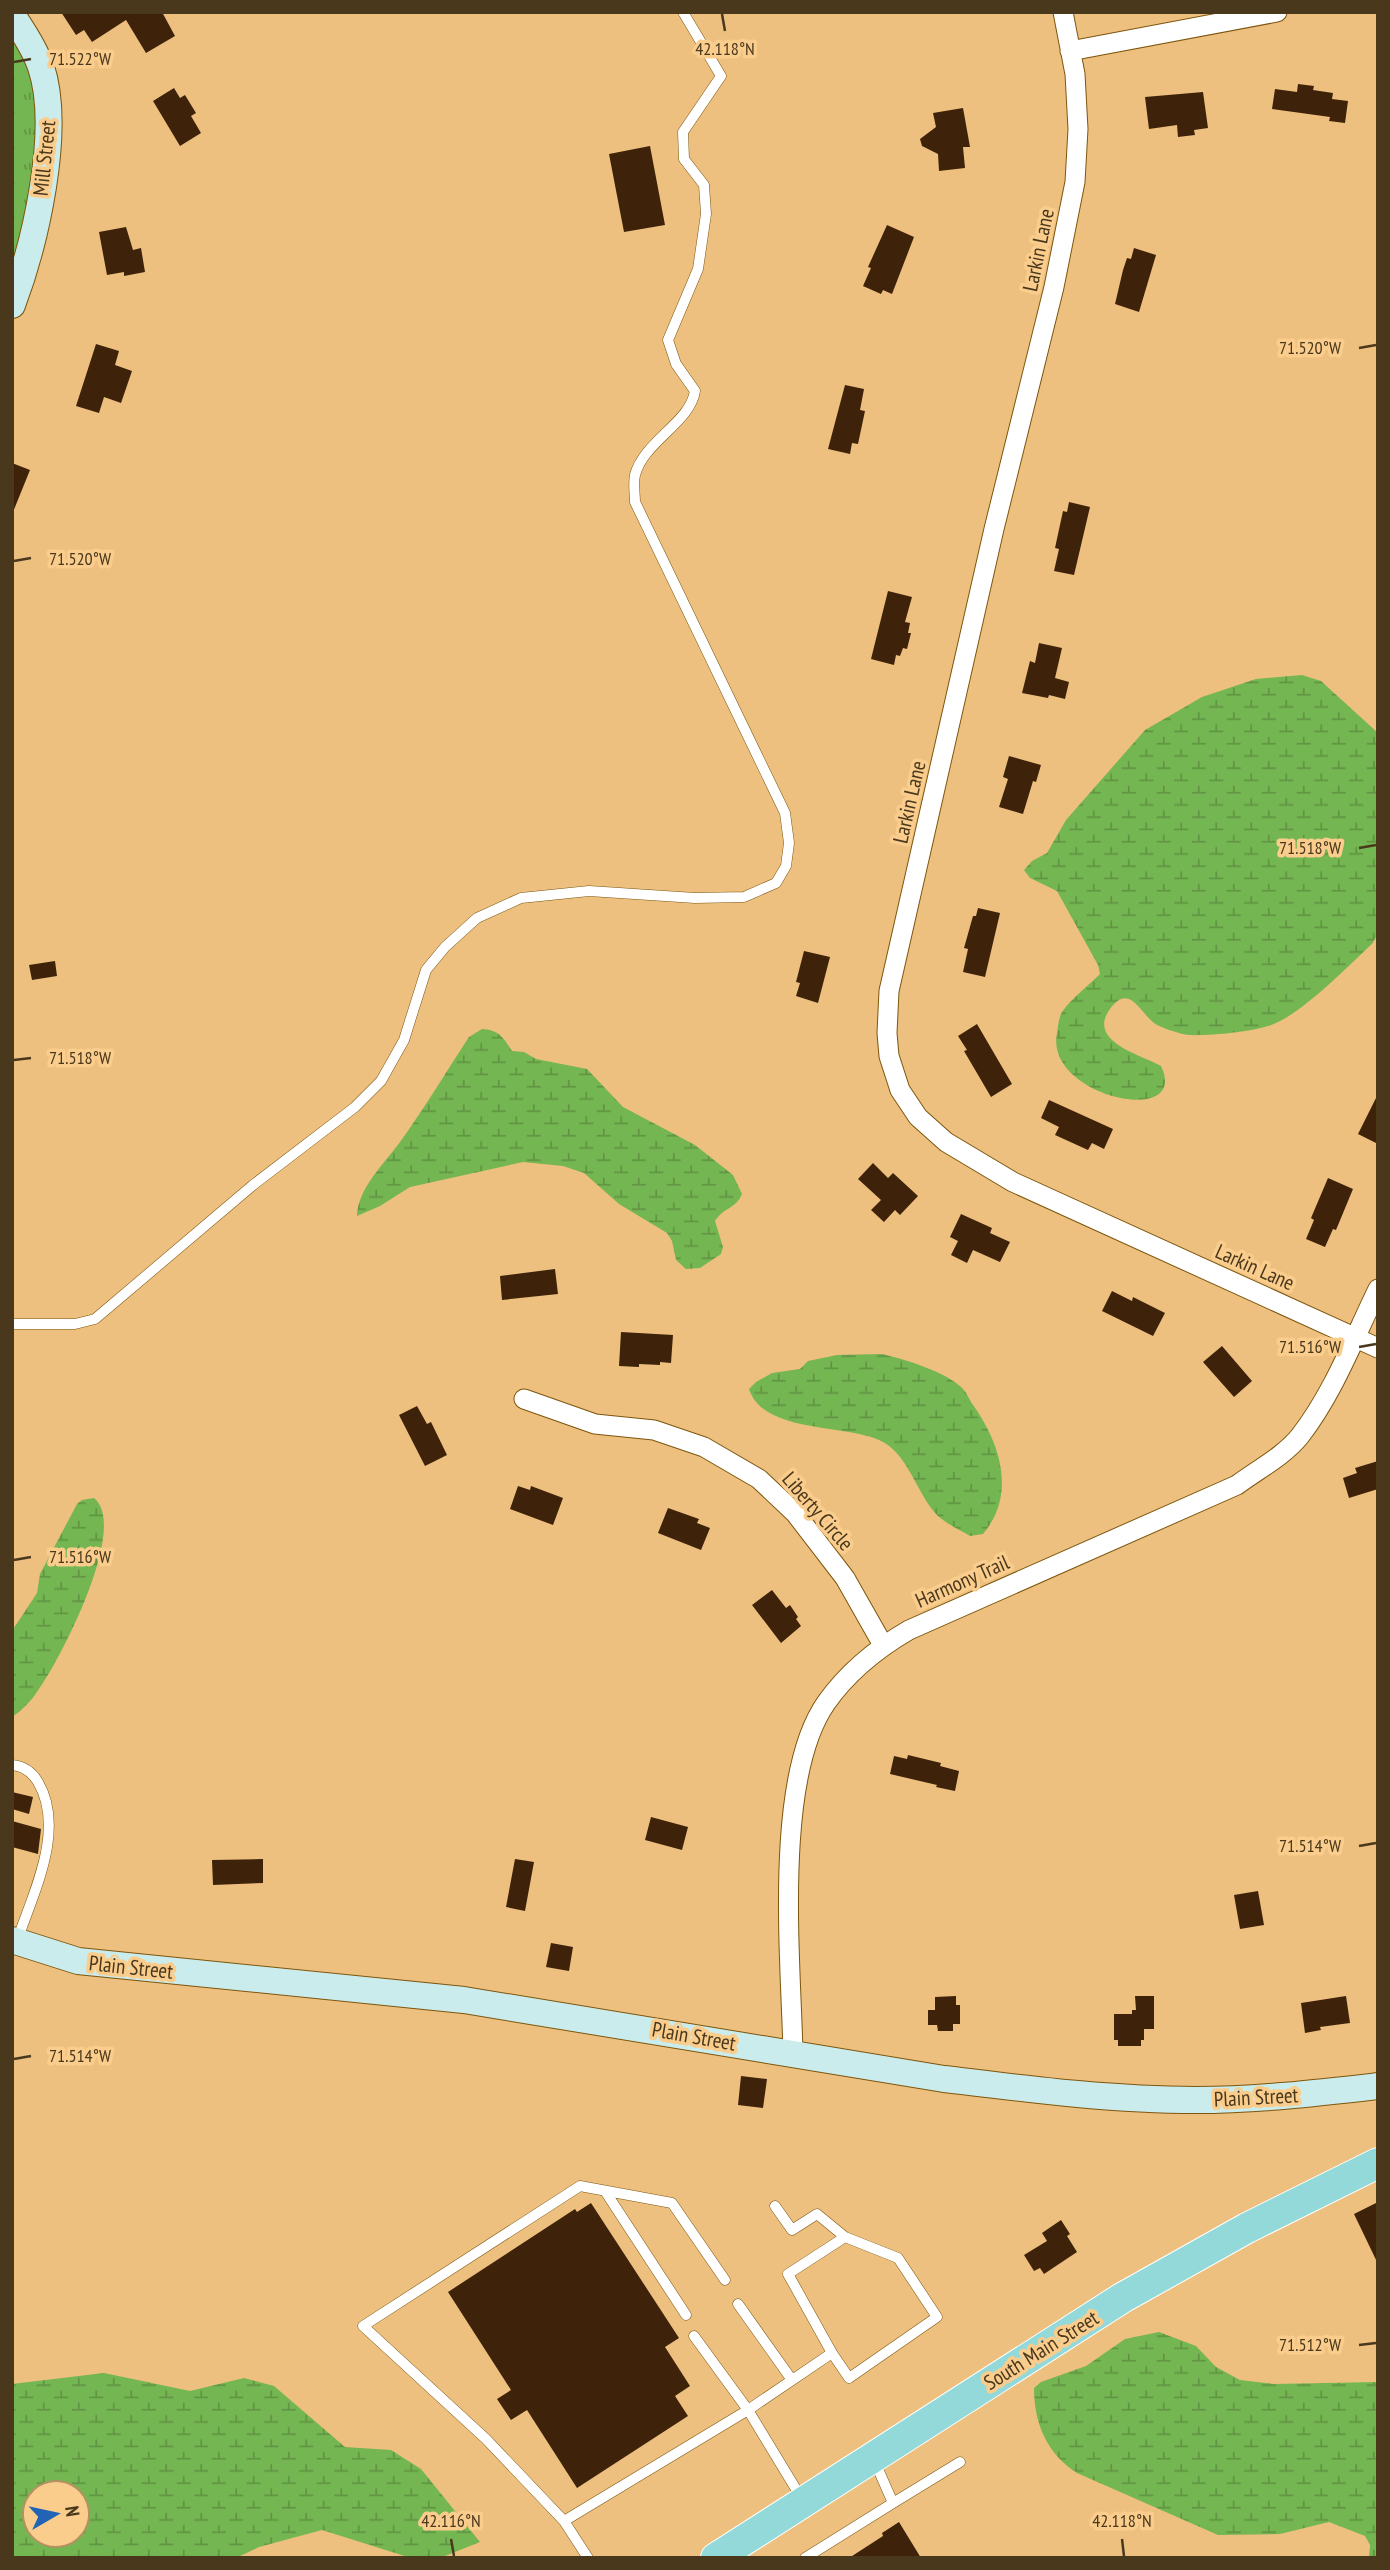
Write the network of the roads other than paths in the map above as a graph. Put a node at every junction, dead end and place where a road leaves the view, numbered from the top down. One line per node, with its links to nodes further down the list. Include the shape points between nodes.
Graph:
1 (683, 12): 8 (lane, via 721,76 683,132 684,159 704,185 706,214 698,270 668,340 676,364 695,391 678,422 654,442 635,475 635,502 785,813 786,866 776,883 744,897 589,891 521,898 477,918 426,970 404,1040 380,1081 355,1107 253,1185 95,1319 75,1324)
2 (1063, 12): 5 (street, Larkin Lane)
3 (1277, 12): 5 (street)
4 (12, 15): 6 (street, Mill Street, via 40,65 50,128 24,271)
5 (1070, 51): 9 (street, Larkin Lane, via 1078,129 1075,182 889,991 889,1056 900,1090 918,1116 946,1142 1013,1182)
6 (12, 305)
7 (1378, 1289): 9 (street, Harmony Trail)
8 (12, 1324)
9 (1354, 1337): 10 (street, Larkin Lane); 12 (street, Harmony Trail, via 1327,1394 1299,1437 1237,1485 955,1608)
10 (1378, 1348)
11 (524, 1399): 12 (street, Liberty Circle, via 595,1424 654,1430 704,1447 760,1479 795,1513 845,1578)
12 (883, 1645): 15 (street, Harmony Trail, via 826,1703 799,1767 790,1891)
13 (12, 1765): 14 (lane, via 25,1768 36,1779 50,1819 41,1870)
14 (15, 1941): 15 (street, Plain Street, via 78,1961 464,2000)
15 (793, 2053): 16 (street, Plain Street, via 956,2080 1146,2098 1239,2099)
16 (1378, 2087)
17 (1378, 2163): 28 (main road, South Main Street, via 1247,2228 1122,2298)
18 (605, 2191): 21 (lane, via 672,2203); 23 (lane); 32 (lane, via 580,2186 363,2326 486,2439)
19 (775, 2206): 20 (lane, via 792,2230 817,2214)
20 (845, 2237): 25 (lane, via 788,2274); 25 (lane, via 898,2258 937,2317 849,2378)
21 (725, 2280)
22 (738, 2304): 26 (lane)
23 (686, 2315)
24 (694, 2336): 27 (lane)
25 (832, 2353): 26 (lane)
26 (792, 2381): 27 (lane)
27 (748, 2410): 30 (lane); 32 (lane)
28 (872, 2457): 30 (main road, South Main Street); 31 (lane)
29 (960, 2462): 31 (lane)
30 (804, 2501): 34 (main road, South Main Street)
31 (893, 2503): 35 (lane)
32 (564, 2521): 33 (lane)
33 (588, 2558)
34 (716, 2558)
35 (805, 2558)

